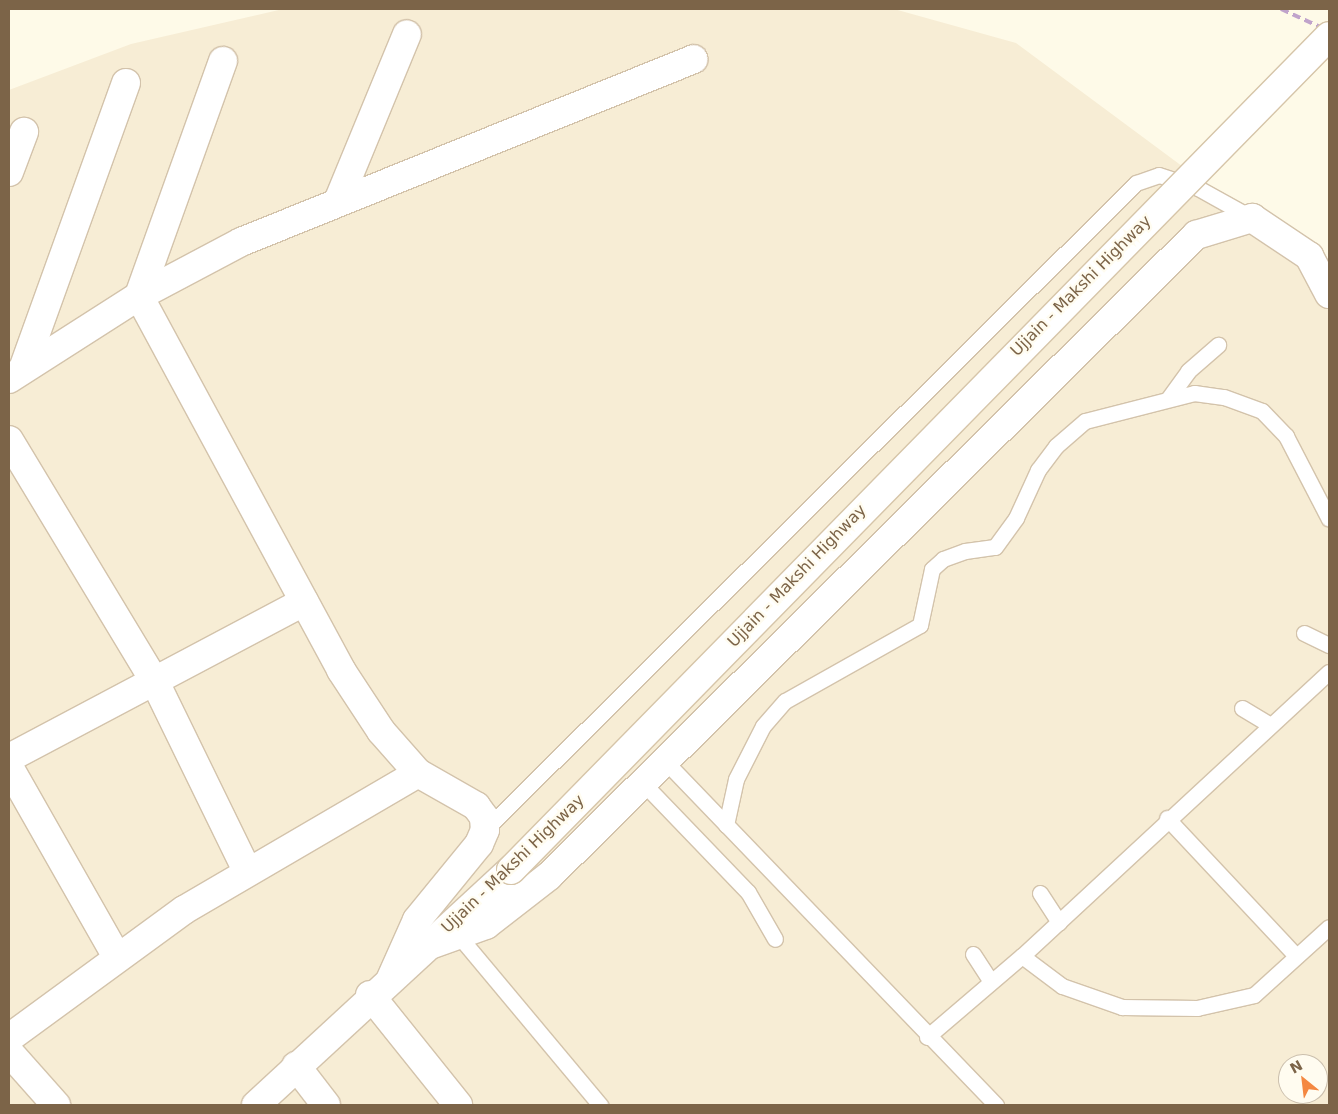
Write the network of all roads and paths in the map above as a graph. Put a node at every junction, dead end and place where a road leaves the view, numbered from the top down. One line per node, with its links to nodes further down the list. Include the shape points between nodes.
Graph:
1 (407, 34): 8 (street)
2 (1329, 36): 38 (street, Ujjain - Makshi Highway, bridge, via 512,870)
3 (693, 59): 8 (street, via 421,171)
4 (223, 61): 11 (street)
5 (126, 83): 13 (street)
6 (24, 132): 7 (street)
7 (9, 172)
8 (339, 199): 11 (street, via 241,242)
9 (1252, 218): 10 (street, via 1309,256); 25 (street, via 1196,235 1143,283); 31 (lane, via 1198,188 1159,175 1136,183)
10 (1329, 294)
11 (139, 296): 13 (street); 17 (street)
12 (1218, 345): 14 (lane, via 1188,371)
13 (16, 374)
14 (1168, 399): 16 (lane, via 1194,393 1224,397 1262,412 1286,436); 30 (lane, via 1085,421 1056,446 1038,470 1016,518 995,547 965,551 943,559 932,569 920,625 785,701 763,726 736,779)
15 (9, 440): 21 (street)
16 (1329, 519)
17 (304, 602): 21 (street); 27 (street, via 381,731)
18 (1304, 633): 19 (lane)
19 (1329, 646)
20 (1329, 672): 23 (lane)
21 (155, 682): 24 (street); 32 (street)
22 (1242, 708): 23 (lane)
23 (1270, 725): 29 (lane)
24 (9, 758)
25 (664, 760): 28 (street); 30 (lane)
26 (9, 767): 42 (street)
27 (418, 772): 31 (street, via 476,806); 32 (street)
28 (642, 782): 36 (street, via 518,905 486,925); 37 (lane, via 748,892)
29 (1167, 818): 34 (lane); 41 (lane)
30 (726, 825): 46 (lane)
31 (485, 830): 43 (street, via 479,844 417,920)
32 (247, 871): 42 (street)
33 (1040, 893): 34 (lane)
34 (1058, 922): 40 (lane)
35 (1329, 927): 41 (lane)
36 (458, 935): 38 (street); 54 (lane)
37 (775, 939)
38 (426, 947): 43 (street, Ujjain - Makshi Highway)
39 (973, 954): 44 (lane)
40 (1022, 956): 41 (lane, via 1062,986 1122,1007 1198,1008 1254,996); 44 (lane)
41 (1296, 956)
42 (117, 957): 47 (street)
43 (391, 978): 45 (street, Ujjain - Makshi Highway)
44 (991, 982): 46 (lane)
45 (370, 995): 49 (street, Ujjain - Makshi Highway); 53 (street)
46 (927, 1037): 55 (lane)
47 (9, 1038)
48 (9, 1052): 50 (street)
49 (296, 1066): 51 (street, Ujjain - Makshi Highway); 52 (street)
50 (56, 1105)
51 (256, 1105)
52 (326, 1105)
53 (458, 1105)
54 (600, 1105)
55 (996, 1105)

